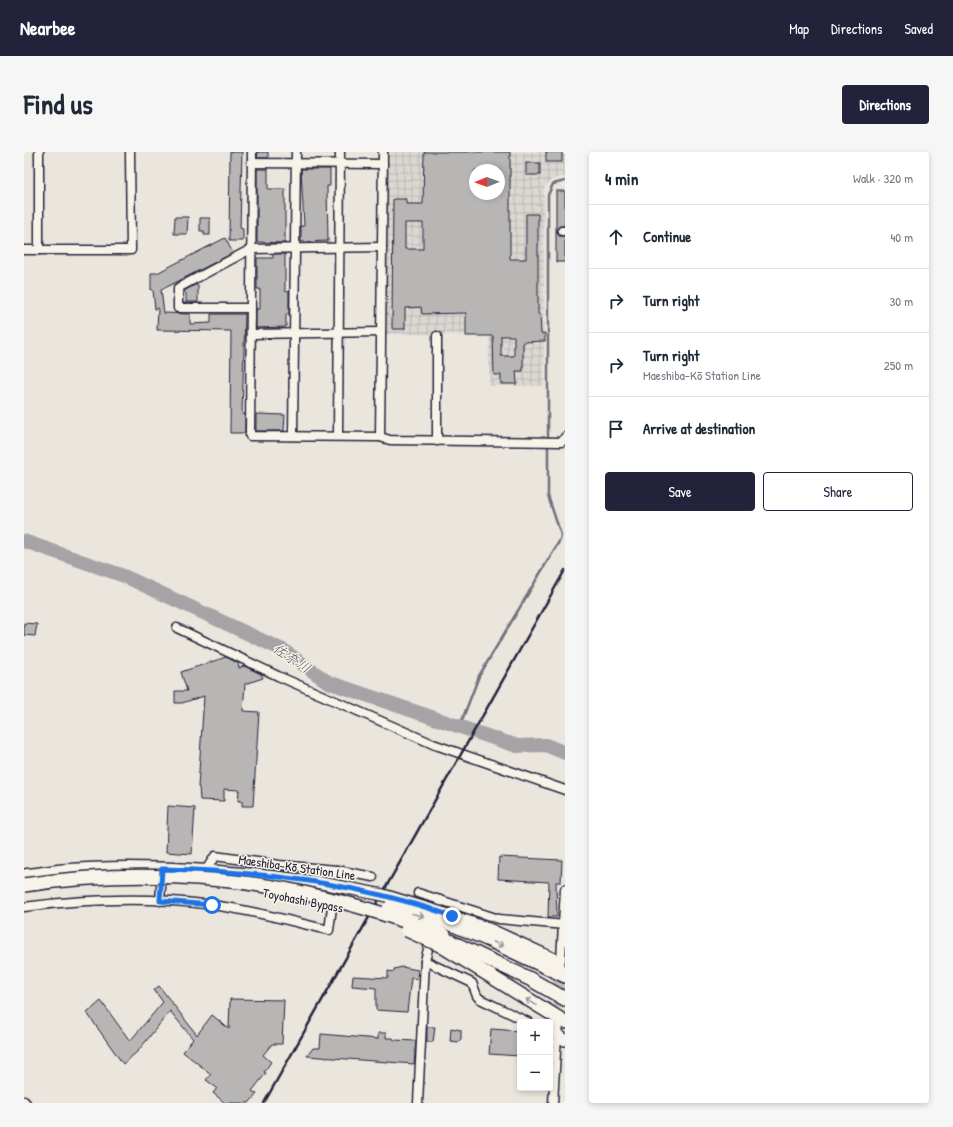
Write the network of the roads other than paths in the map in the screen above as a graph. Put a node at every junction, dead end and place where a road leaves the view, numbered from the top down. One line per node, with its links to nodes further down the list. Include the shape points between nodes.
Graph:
1 (39, 152): 16 (street)
2 (130, 152): 16 (street, via 131,250)
3 (252, 152): 7 (street)
4 (296, 152): 8 (street)
5 (340, 152): 9 (street)
6 (383, 152): 10 (street)
7 (252, 163): 8 (street); 14 (street)
8 (296, 163): 9 (street); 12 (street)
9 (340, 164): 10 (street); 13 (street)
10 (383, 164): 11 (street)
11 (382, 247): 13 (street); 18 (street)
12 (295, 248): 13 (street); 14 (street); 19 (street)
13 (339, 248): 20 (street)
14 (251, 249): 17 (street); 17 (street, via 178,288 178,308)
15 (24, 250): 16 (street)
16 (39, 250)
17 (251, 308): 21 (street)
18 (381, 332): 20 (street); 25 (street)
19 (294, 333): 20 (street); 21 (street); 23 (street)
20 (339, 333): 24 (street)
21 (251, 334): 23 (street, via 250,436)
22 (437, 336): 27 (street)
23 (293, 436): 24 (street)
24 (338, 436): 25 (street)
25 (380, 437): 27 (street, via 390,440)
26 (565, 437): 27 (street, via 562,442)
27 (437, 441)
28 (177, 628): 29 (street, via 278,676 433,744)
29 (565, 790)
30 (162, 869): 31 (main road, Maeshiba-Kō Station Line); 33 (main road, Maeshiba-Kō Station Line, via 72,870); 40 (street)
31 (206, 870): 32 (street, via 215,856); 43 (main road, Maeshiba-Kō Station Line, bridge, via 316,882 383,895)
32 (337, 870): 34 (street); 40 (street, via 329,930 212,905)
33 (24, 875)
34 (373, 877)
35 (24, 885): 43 (highway, Toyohashi Bypass, bridge, via 102,878 182,877 255,885 324,897)
36 (565, 889): 42 (street)
37 (24, 891): 43 (highway, Toyohashi Bypass, via 99,882 184,884 252,890 319,901 389,921)
38 (418, 893): 39 (street)
39 (440, 900): 42 (street, via 500,919); 44 (street)
40 (160, 901): 41 (street, via 99,901)
41 (24, 907)
42 (564, 925): 45 (street)
43 (446, 932): 45 (highway, one-way to 45, via 489,940); 45 (main road, Maeshiba-Kō Station Line, via 491,930); 46 (highway, Toyohashi Bypass, via 534,972); 47 (highway, Toyohashi Bypass); 49 (highway, one-way to 43)
44 (425, 961): 48 (street, via 472,983 480,1000); 52 (street)
45 (561, 965)
46 (565, 990)
47 (565, 999)
48 (521, 1019)
49 (559, 1030): 53 (street)
50 (24, 1100): 51 (street)
51 (26, 1103)
52 (418, 1103)
53 (553, 1103)

